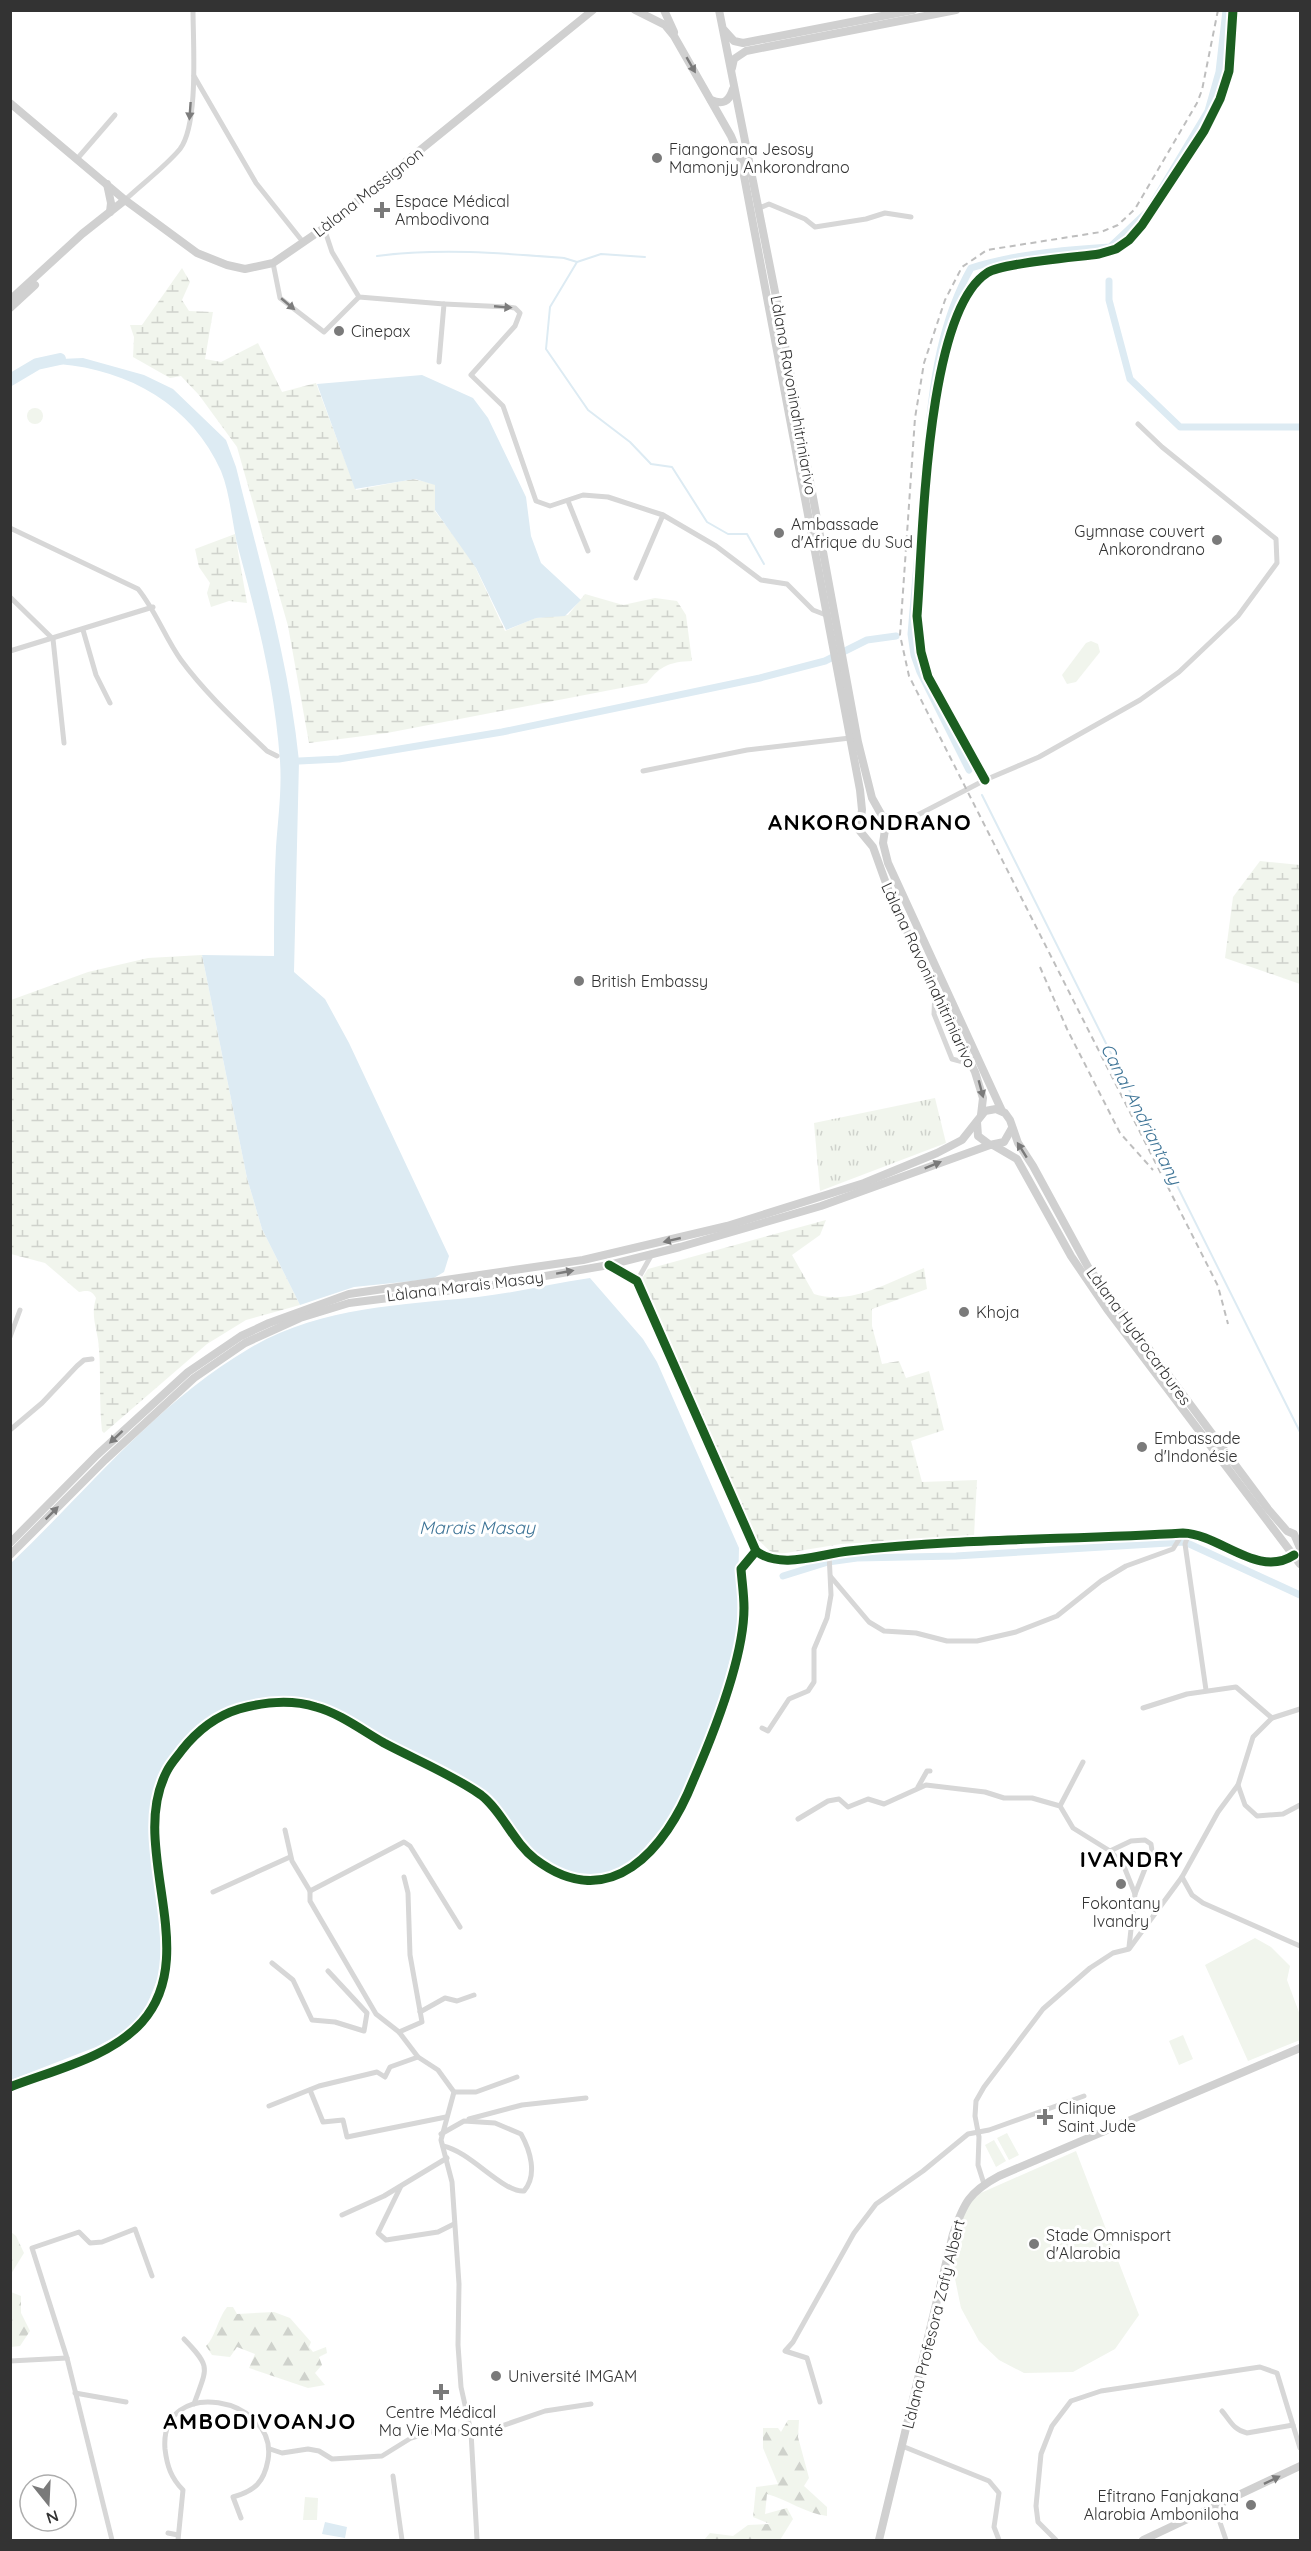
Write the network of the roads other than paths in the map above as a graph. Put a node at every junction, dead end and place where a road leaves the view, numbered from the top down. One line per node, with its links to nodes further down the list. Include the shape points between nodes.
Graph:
1 (193, 10): 13 (street)
2 (593, 10): 27 (main road, Làlana Massignon)
3 (664, 10): 11 (main road)
4 (719, 10): 10 (main road, Làlana Ravoninahitriniarivo)
5 (913, 10): 10 (main road, via 743,43 727,36)
6 (956, 10): 12 (main road, via 746,51 734,59)
7 (1233, 10): 53 (street, via 1229,71 1220,99 1204,131 1129,240 1099,254 990,270 974,281 955,321 935,399 917,616 928,677)
8 (635, 11): 9 (main road)
9 (646, 13): 11 (main road)
10 (721, 23): 12 (main road, Làlana Ravoninahitriniarivo)
11 (672, 33): 15 (main road, one-way to 15)
12 (731, 72): 14 (main road, Làlana Ravoninahitriniarivo)
13 (193, 75): 22 (street, one-way to 22, via 189,131 180,148); 28 (street, via 256,183)
14 (733, 89): 15 (main road, via 725,103); 19 (main road, Làlana Ravoninahitriniarivo)
15 (710, 99): 18 (main road)
16 (10, 103): 20 (main road, Làlana Massignon)
17 (115, 116): 20 (street)
18 (723, 122): 19 (main road, via 735,115); 23 (main road, via 741,159)
19 (740, 124): 23 (main road, Làlana Ravoninahitriniarivo)
20 (76, 159): 21 (main road, Làlana Massignon)
21 (107, 183): 22 (main road, Làlana Massignon); 24 (main road)
22 (125, 200): 24 (main road); 29 (main road, Làlana Massignon, via 211,260 245,269)
23 (755, 206): 25 (street, via 769,204 815,227 885,213); 43 (main road); 47 (main road, Làlana Ravoninahitriniarivo)
24 (110, 212): 26 (main road)
25 (911, 217)
26 (97, 223): 31 (main road); 33 (main road, via 86,238)
27 (324, 228): 28 (main road, Làlana Massignon); 30 (street, via 332,252)
28 (303, 243): 29 (main road, Làlana Massignon)
29 (273, 263): 30 (street, one-way to 30, via 280,298 324,332)
30 (359, 297): 32 (street)
31 (10, 300)
32 (444, 304): 34 (street); 36 (street, one-way to 36, via 508,307 520,313 515,326 471,375 503,406 536,501 550,506)
33 (10, 308)
34 (439, 362)
35 (1138, 424): 53 (street, via 1276,539 1277,563 1238,616 1170,678 1140,700 1039,757)
36 (568, 501): 37 (street, via 583,495 608,497); 39 (street)
37 (663, 515): 40 (street); 43 (street, via 716,546 760,580 787,584 813,610)
38 (10, 528): 42 (street, via 138,589)
39 (588, 551)
40 (636, 578)
41 (10, 597): 45 (street)
42 (153, 607): 44 (street); 51 (street, via 179,658 208,693 267,751)
43 (826, 615): 47 (main road)
44 (83, 630): 45 (street); 48 (street, via 96,675)
45 (53, 639): 46 (street); 50 (street)
46 (10, 651)
47 (838, 656): 49 (main road, Làlana Ravoninahitriniarivo); 54 (main road, Làlana Ravoninahitriniarivo, via 869,788)
48 (110, 703)
49 (850, 738): 52 (street, via 747,750); 55 (main road, Làlana Ravoninahitriniarivo)
50 (64, 743)
51 (278, 756)
52 (643, 771)
53 (985, 780): 56 (street)
54 (880, 814): 55 (main road, via 868,812); 56 (street, via 899,820); 57 (main road, Làlana Ravoninahitriniarivo, via 886,823)
55 (862, 817): 58 (main road, Làlana Ravoninahitriniarivo, via 859,827)
56 (912, 818): 57 (street)
57 (883, 833): 58 (main road, via 874,839); 61 (main road, Làlana Ravoninahitriniarivo, via 888,863 902,896)
58 (866, 837): 59 (main road, Làlana Ravoninahitriniarivo)
59 (934, 988): 60 (main road, Làlana Ravoninahitriniarivo); 60 (street, via 934,1014 952,1059)
60 (971, 1064): 62 (main road, Làlana Ravoninahitriniarivo, one-way to 62, via 983,1098)
61 (1002, 1111): 62 (main road, via 990,1109); 63 (main road)
62 (979, 1118): 64 (main road, via 978,1136); 68 (main road, Làlana Marais Masay, one-way to 68, via 956,1143 906,1167 727,1226 583,1260)
63 (1012, 1128): 64 (main road, via 1004,1142); 75 (main road, Làlana Hydrocarbures, one-way to 63, via 1088,1268)
64 (992, 1145): 65 (main road, Làlana Marais Masay, one-way to 64, via 821,1206); 75 (main road, Làlana Hydrocarbures, via 1017,1159 1071,1256 1107,1309)
65 (652, 1254): 66 (main road, Làlana Marais Masay); 67 (street)
66 (609, 1265): 67 (street); 68 (main road, Làlana Marais Masay, one-way to 66, via 493,1285)
67 (637, 1281): 77 (street)
68 (403, 1290): 73 (main road, Làlana Marais Masay, via 349,1294 241,1336 188,1372)
69 (20, 1310): 70 (street)
70 (10, 1337)
71 (92, 1359): 72 (street, via 77,1366)
72 (10, 1430)
73 (101, 1458): 76 (main road, Làlana Marais Masay); 79 (main road, Làlana Marais Masay, one-way to 73)
74 (1185, 1535): 78 (street, via 1265,1563 1287,1560); 80 (street, via 877,1548); 82 (street, via 1173,1549 1126,1566 1101,1581 1057,1616 1016,1632 977,1641 947,1641 916,1633 884,1631 869,1622); 83 (street)
75 (1285, 1538): 78 (main road, Làlana Hydrocarbures); 78 (main road, Làlana Hydrocarbures, via 1292,1543 1295,1539)
76 (10, 1543)
77 (756, 1551): 80 (street, via 766,1559); 116 (street, via 741,1569 741,1639 716,1726 684,1805 638,1864 616,1878 588,1882 560,1875 519,1844 482,1797 319,1707 274,1702 237,1710 216,1719 187,1744 167,1770 161,1786 154,1838 165,1916 165,1972 156,2001 128,2036 95,2054)
78 (1297, 1552): 81 (main road, Làlana Hydrocarbures)
79 (10, 1555)
80 (829, 1555): 82 (street)
81 (1300, 1564)
82 (831, 1577): 87 (street, via 827,1618 814,1649 812,1688 789,1699 768,1731)
83 (1206, 1690): 84 (street); 86 (street, via 1236,1687)
84 (1143, 1708)
85 (1300, 1709): 86 (street)
86 (1272, 1718): 90 (street, via 1253,1737)
87 (762, 1728)
88 (1083, 1762): 93 (street)
89 (930, 1771): 91 (street)
90 (1238, 1785): 92 (street, via 1245,1805 1257,1816 1283,1814); 99 (street, via 1218,1812)
91 (918, 1787): 93 (street, via 939,1785 1004,1798 1032,1797); 94 (street, via 884,1804 868,1799 848,1807 839,1798)
92 (1300, 1805)
93 (1060, 1806): 96 (street, via 1073,1828)
94 (798, 1819)
95 (285, 1830): 97 (street)
96 (1110, 1851): 102 (street, via 1123,1864); 102 (street, via 1131,1841 1145,1840 1151,1844 1152,1851)
97 (290, 1857): 100 (street); 101 (street)
98 (404, 1877): 109 (street, via 410,1955)
99 (1182, 1877): 104 (street, via 1203,1904); 105 (street)
100 (213, 1892)
101 (310, 1892): 103 (street, via 404,1842); 111 (street, via 310,1901)
102 (1135, 1894): 105 (street)
103 (460, 1927)
104 (1300, 1946)
105 (1129, 1948): 124 (street, via 1090,1968 1025,2029 976,2101)
106 (272, 1963): 110 (street, via 293,1980 312,2020 364,2031)
107 (328, 1971): 110 (street)
108 (474, 1995): 109 (street, via 457,2001 445,1998)
109 (420, 2012): 112 (street, via 422,2022)
110 (367, 2013): 111 (street)
111 (376, 2014): 112 (street)
112 (399, 2032): 114 (street)
113 (1300, 2048): 128 (main road, Làlana Profesora Zafy Albert)
114 (418, 2057): 117 (street, via 390,2067 385,2077 377,2072); 118 (street, via 438,2070)
115 (517, 2077): 118 (street, via 476,2092)
116 (10, 2087)
117 (310, 2090): 121 (street); 122 (street, via 323,2122 343,2120 348,2137)
118 (454, 2092): 122 (street)
119 (1084, 2096): 124 (street)
120 (586, 2098): 123 (street, via 522,2105)
121 (269, 2106)
122 (446, 2117): 125 (street)
123 (464, 2121): 125 (street); 126 (street, via 495,2123 520,2134 530,2154 528,2187 513,2191 464,2154)
124 (978, 2131): 128 (street, via 978,2165); 138 (street, via 968,2134 876,2204 854,2233 794,2342 785,2350 807,2358)
125 (441, 2134): 126 (street)
126 (443, 2146): 127 (street)
127 (447, 2158): 129 (street); 131 (street)
128 (984, 2184): 144 (main road, Làlana Profesora Zafy Albert, via 971,2193 953,2234)
129 (401, 2186): 130 (street); 131 (street, via 378,2233 386,2240 438,2232)
130 (342, 2215)
131 (454, 2224): 143 (street, via 461,2387)
132 (152, 2276): 134 (street, via 135,2229 102,2242 90,2242 79,2232 32,2248)
133 (184, 2339): 139 (street, via 203,2358 206,2369)
134 (67, 2358): 135 (street); 136 (street)
135 (10, 2361)
136 (75, 2393): 137 (street); 153 (street)
137 (126, 2402)
138 (820, 2402)
139 (194, 2404): 146 (street, via 223,2403 252,2416 263,2429); 152 (street, via 173,2416 164,2436 172,2479 183,2490)
140 (591, 2404): 143 (street, via 545,2411 502,2428)
141 (1222, 2411): 142 (street, via 1231,2425 1247,2433)
142 (1293, 2425): 145 (street); 158 (street, via 1277,2373 1260,2367 1101,2391 1071,2401 1052,2426 1041,2454 1038,2522)
143 (471, 2432): 146 (street, via 434,2431 411,2438 382,2456 356,2459 332,2460 308,2449 282,2453); 155 (street)
144 (902, 2446): 156 (main road, Làlana Profesora Zafy Albert); 157 (street, via 989,2481 999,2493 994,2527)
145 (1300, 2448)
146 (270, 2449): 150 (street, via 266,2471 256,2488 234,2497)
147 (1300, 2468): 149 (main road, one-way to 147)
148 (393, 2476): 154 (street)
149 (1215, 2508): 159 (main road); 160 (street)
150 (242, 2518)
151 (168, 2533): 152 (street)
152 (178, 2538)
153 (112, 2541)
154 (402, 2541)
155 (477, 2541)
156 (879, 2541)
157 (999, 2541)
158 (1056, 2541)
159 (1143, 2541)
160 (1226, 2541)

